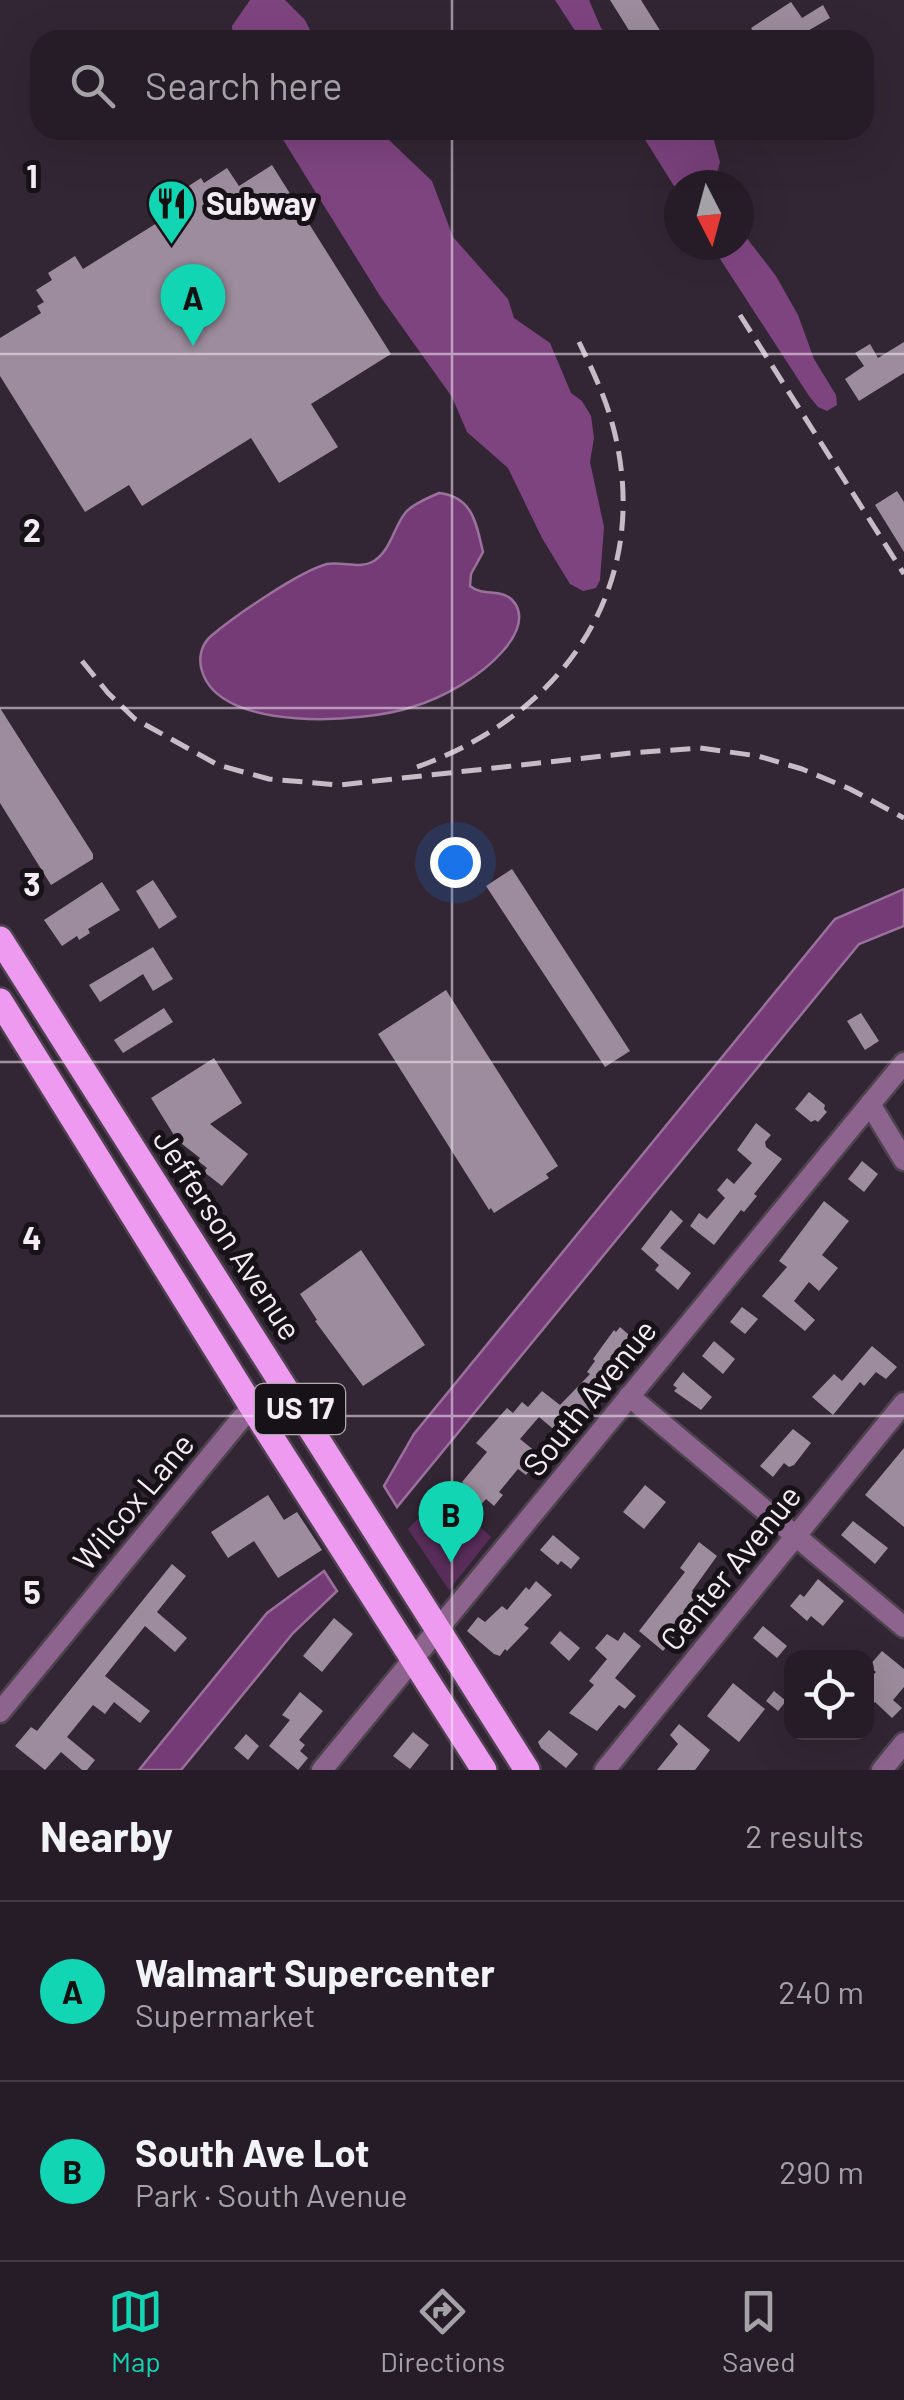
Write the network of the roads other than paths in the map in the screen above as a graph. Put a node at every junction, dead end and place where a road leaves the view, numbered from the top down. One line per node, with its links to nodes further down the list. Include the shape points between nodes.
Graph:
1 (0, 939): 6 (main road, Jefferson Avenue / US 17)
2 (0, 1001): 9 (main road, Jefferson Avenue / US 17)
3 (904, 1063): 4 (street, South Avenue)
4 (870, 1104): 5 (street); 7 (street, South Avenue)
5 (904, 1160)
6 (282, 1382): 9 (street, Wilcox Lane); 12 (main road, Jefferson Avenue / US 17)
7 (629, 1396): 10 (street); 12 (street, South Avenue)
8 (904, 1404): 10 (street, Center Avenue)
9 (252, 1407): 13 (main road, Jefferson Avenue / US 17); 14 (street, Wilcox Lane)
10 (796, 1536): 11 (street); 19 (street, Center Avenue)
11 (904, 1626)
12 (440, 1629): 13 (street, South Avenue); 18 (main road, Jefferson Avenue / US 17)
13 (412, 1658): 16 (street, South Avenue); 17 (main road, Jefferson Avenue / US 17)
14 (0, 1712)
15 (904, 1743): 20 (street)
16 (322, 1770)
17 (484, 1770)
18 (528, 1770)
19 (606, 1770)
20 (882, 1770)

